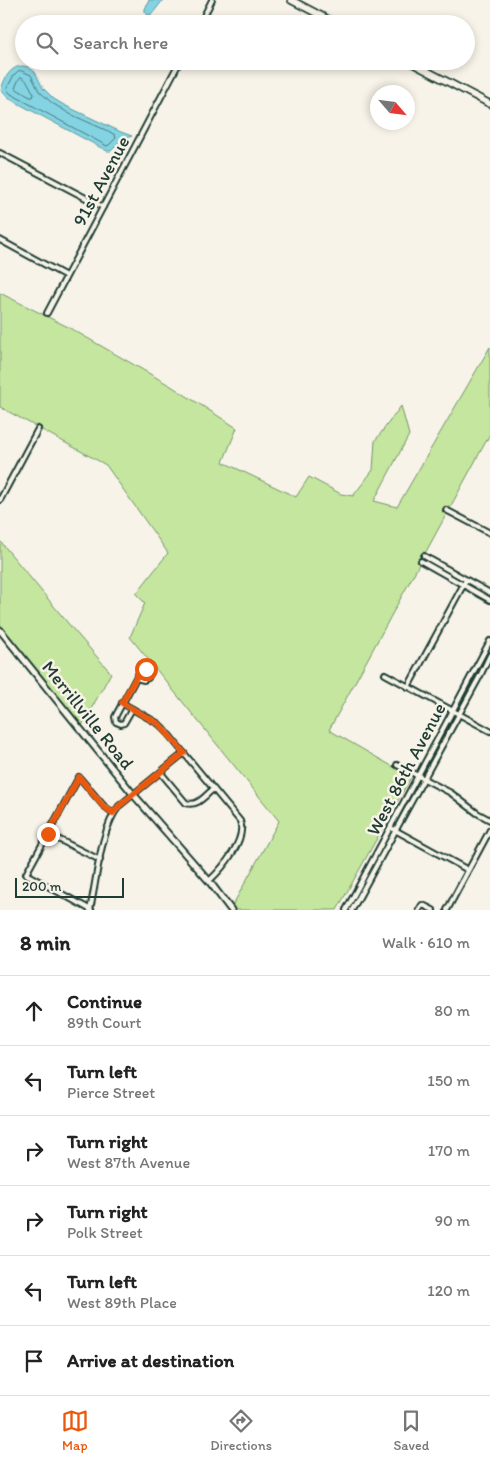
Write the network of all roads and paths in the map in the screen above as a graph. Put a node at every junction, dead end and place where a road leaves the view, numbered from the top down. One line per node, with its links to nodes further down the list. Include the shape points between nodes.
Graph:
1 (212, 0): 3 (street)
2 (291, 0): 4 (main road)
3 (204, 15)
4 (319, 15)
5 (175, 70): 9 (street, 91st Avenue)
6 (425, 70): 7 (main road)
7 (490, 104)
8 (0, 153): 9 (street)
9 (103, 207): 11 (street, 91st Avenue)
10 (0, 240): 11 (street)
11 (66, 276): 12 (street, 91st Avenue)
12 (47, 313)
13 (38, 429): 14 (street)
14 (0, 500)
15 (446, 510): 16 (street)
16 (490, 532)
17 (424, 556): 19 (street)
18 (421, 561): 20 (street)
19 (466, 580): 20 (street); 21 (street)
20 (464, 585): 22 (street); 28 (street)
21 (490, 593)
22 (490, 600)
23 (0, 630): 40 (street, Merrillville Road)
24 (490, 642): 31 (street, West 86th Avenue)
25 (490, 655): 32 (street, West 86th Avenue)
26 (385, 674): 28 (street)
27 (136, 678): 29 (street)
28 (408, 687): 31 (street)
29 (122, 703): 30 (street); 30 (street, via 115,717 119,724)
30 (132, 709): 34 (street, via 159,724)
31 (453, 711): 32 (street); 37 (street, West 86th Avenue)
32 (459, 714): 33 (street); 38 (street, West 86th Avenue)
33 (490, 731)
34 (184, 753): 36 (street); 39 (street)
35 (397, 765): 37 (street)
36 (161, 773): 39 (street, via 186,803 197,803); 40 (street)
37 (419, 776): 38 (street); 43 (street, West 86th Avenue)
38 (424, 778): 42 (street); 45 (street, West 86th Avenue)
39 (213, 789): 49 (street, via 240,821 242,834 222,869)
40 (133, 794): 41 (street); 49 (street, Merrillville Road)
41 (113, 813): 46 (street, via 79,777); 47 (street)
42 (490, 820)
43 (390, 828): 45 (street); 50 (street, West 86th Avenue)
44 (490, 830): 48 (street)
45 (395, 831): 48 (street); 50 (street, West 86th Avenue)
46 (48, 834): 47 (street); 51 (street, via 26,874)
47 (100, 860): 51 (street)
48 (468, 870): 55 (street)
49 (209, 881): 52 (street, Merrillville Road)
50 (349, 909)
51 (90, 910)
52 (231, 910)
53 (419, 910): 54 (street, via 422,905)
54 (433, 910)
55 (447, 910)

